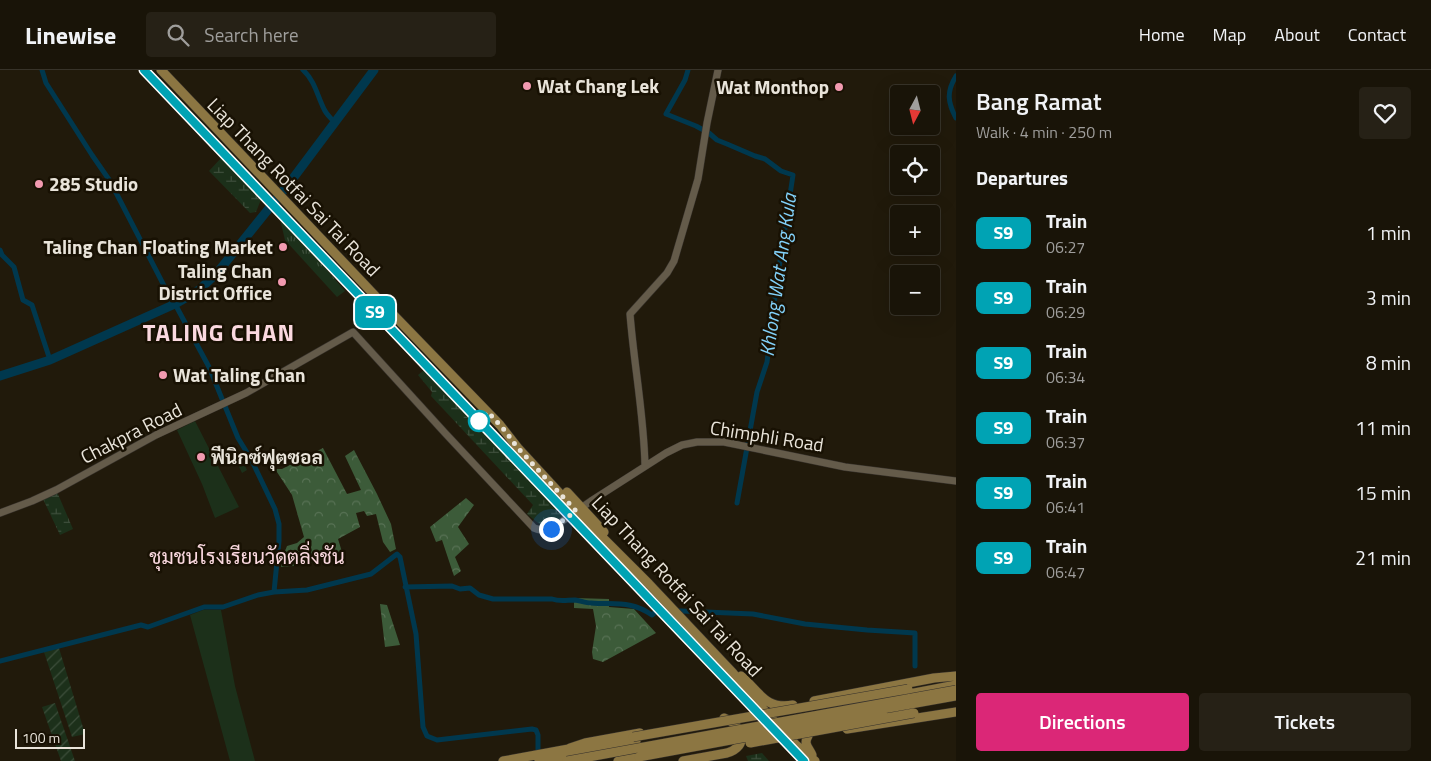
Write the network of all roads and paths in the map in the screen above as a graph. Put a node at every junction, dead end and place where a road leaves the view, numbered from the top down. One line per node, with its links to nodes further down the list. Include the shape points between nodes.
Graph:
1 (161, 70): 6 (main road, Liap Thang Rotfai Sai Tai Road)
2 (718, 70): 4 (street, via 698,179 678,248 671,267 630,314)
3 (353, 332): 6 (street, Chimphli Road, via 534,528 551,529); 7 (street, Chakpra Road, via 228,402 156,435 54,491)
4 (645, 466): 5 (street, Chimphli Road, via 679,446 724,442 845,467); 6 (street, Chimphli Road)
5 (956, 481)
6 (579, 509): 8 (main road, Liap Thang Rotfai Sai Tai Road)
7 (0, 513)
8 (679, 613): 9 (main road, Liap Thang Rotfai Sai Tai Road); 25 (main road, Liap Thang Rotfai Sai Tai Road, via 796,745)
9 (740, 675): 16 (main road, via 767,702); 25 (main road, Liap Thang Rotfai Sai Tai Road)
10 (956, 677): 13 (main road); 16 (main road, via 934,678)
11 (956, 685): 13 (main road)
12 (956, 690): 27 (main road, bridge)
13 (909, 691): 21 (main road)
14 (956, 696): 28 (main road, bridge)
15 (956, 700): 18 (main road)
16 (788, 706): 20 (main road, via 783,716 800,734)
17 (956, 706): 18 (main road)
18 (914, 710): 24 (main road, bridge)
19 (956, 712): 20 (main road)
20 (808, 736): 25 (main road, via 806,745)
21 (635, 740): 22 (main road); 23 (main road)
22 (570, 748): 23 (main road); 30 (main road, via 722,718 730,720 742,734 734,751)
23 (540, 759): 26 (main road, via 530,756)
24 (643, 759): 29 (main road)
25 (816, 759)
26 (503, 761)
27 (567, 761)
28 (594, 761)
29 (618, 761)
30 (683, 761)

